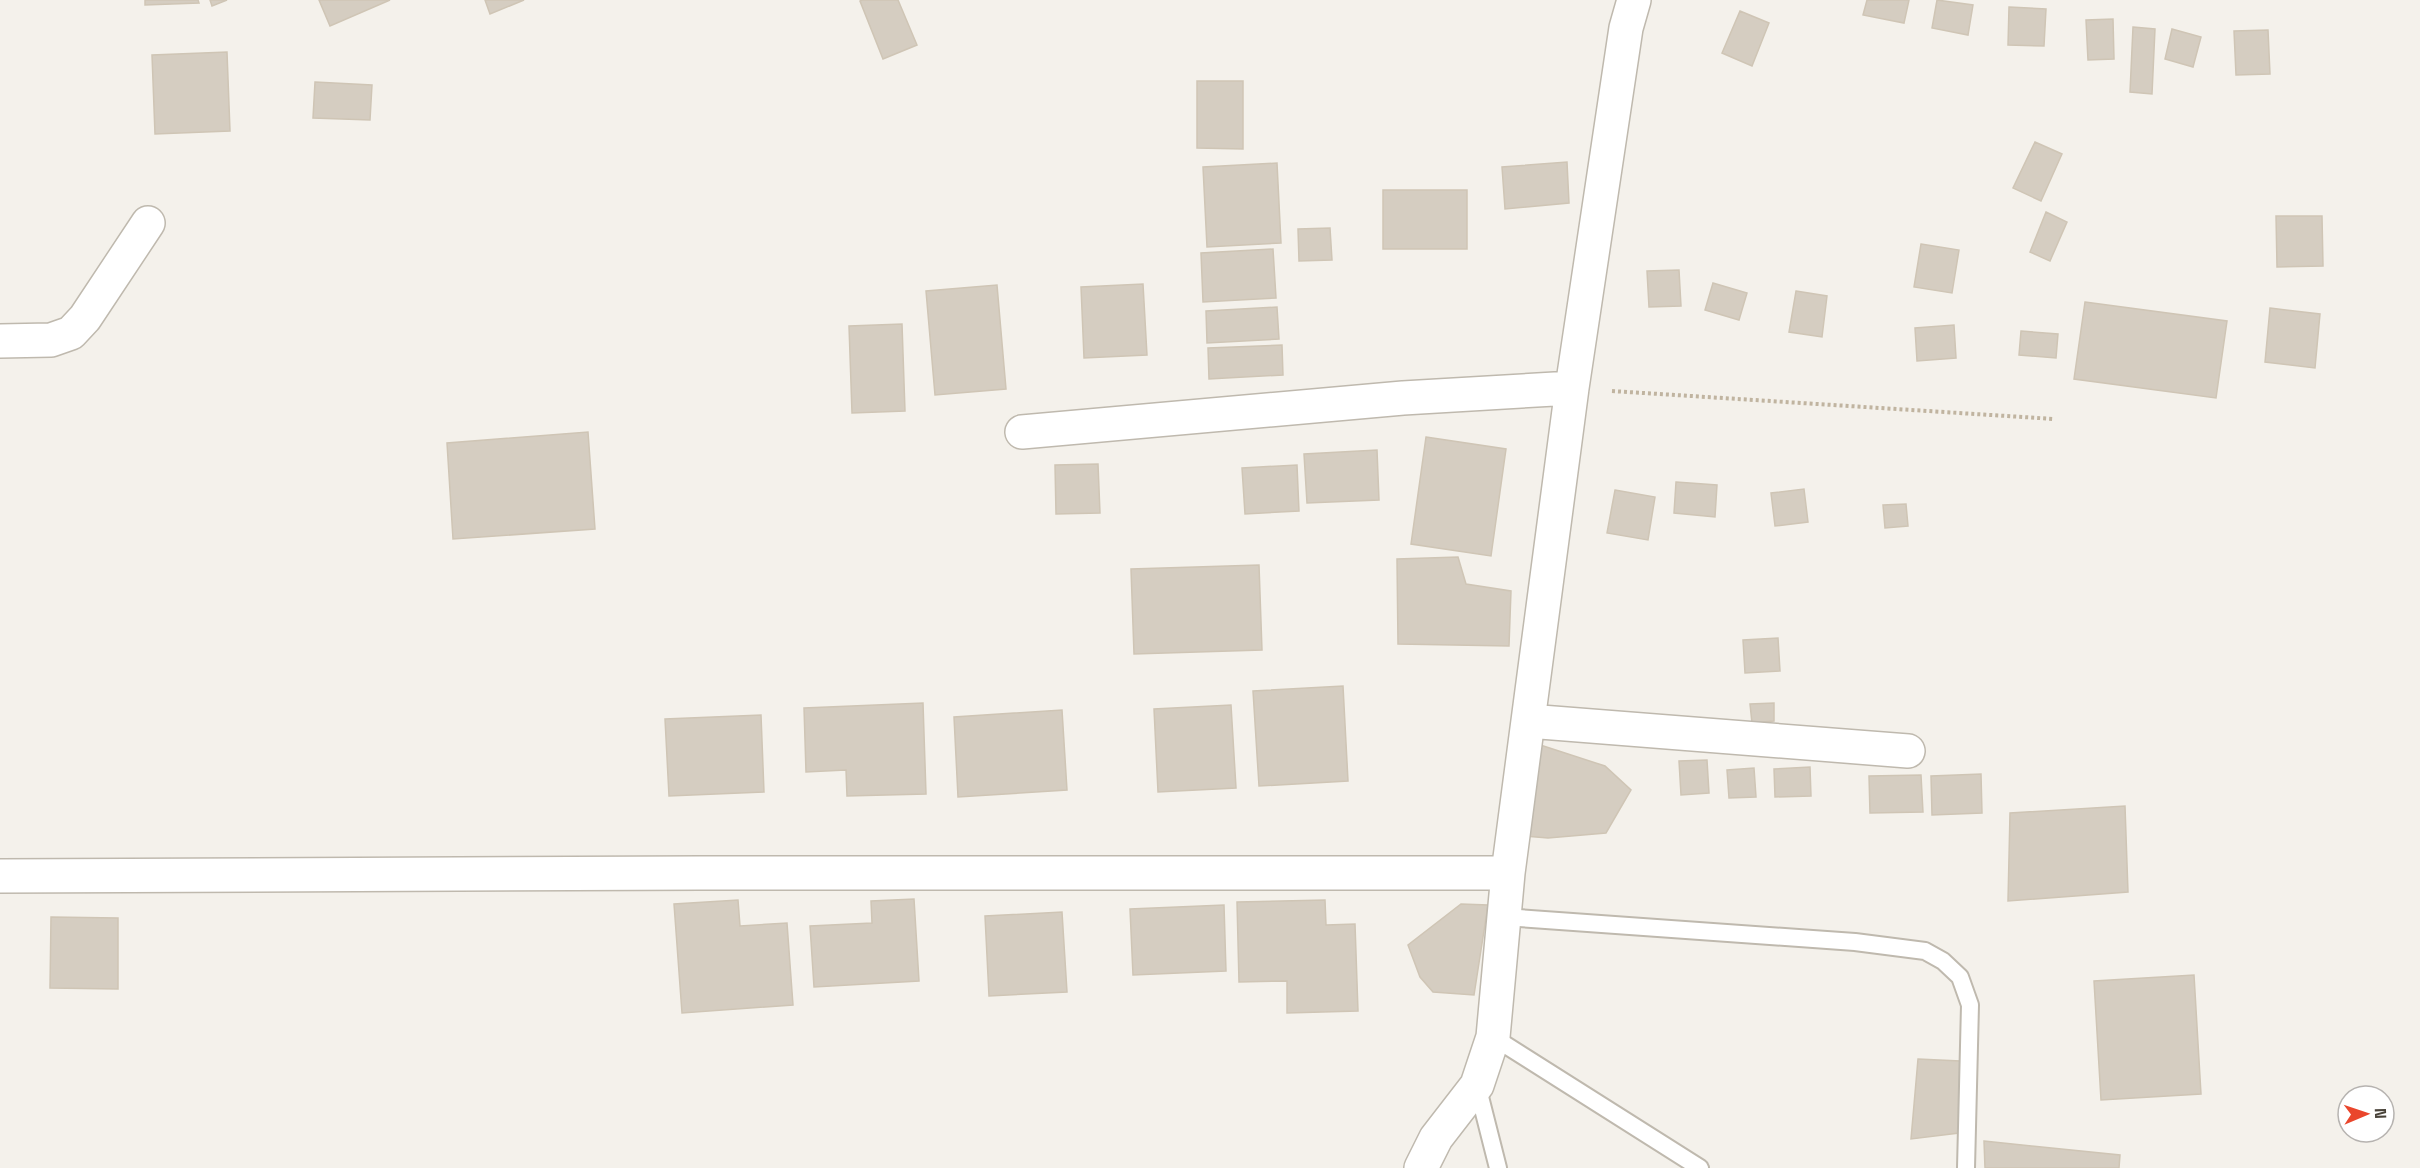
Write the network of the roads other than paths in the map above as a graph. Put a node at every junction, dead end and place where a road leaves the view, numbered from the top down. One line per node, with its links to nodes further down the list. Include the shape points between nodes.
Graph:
1 (1634, 0): 4 (street, via 1626,28)
2 (148, 223): 3 (street, via 71,333 51,340)
3 (0, 341)
4 (1572, 388): 5 (street, via 1403,398); 6 (street)
5 (1022, 432)
6 (1527, 721): 7 (street); 8 (street)
7 (1908, 751)
8 (1508, 873): 9 (street); 10 (street)
9 (0, 876)
10 (1504, 917): 11 (street); 16 (lane, via 1855,942 1924,951 1943,961 1960,977 1970,1005)
11 (1493, 1037): 12 (street); 15 (lane)
12 (1477, 1085): 13 (street, via 1436,1138); 14 (lane)
13 (1422, 1168)
14 (1498, 1168)
15 (1700, 1168)
16 (1966, 1168)

